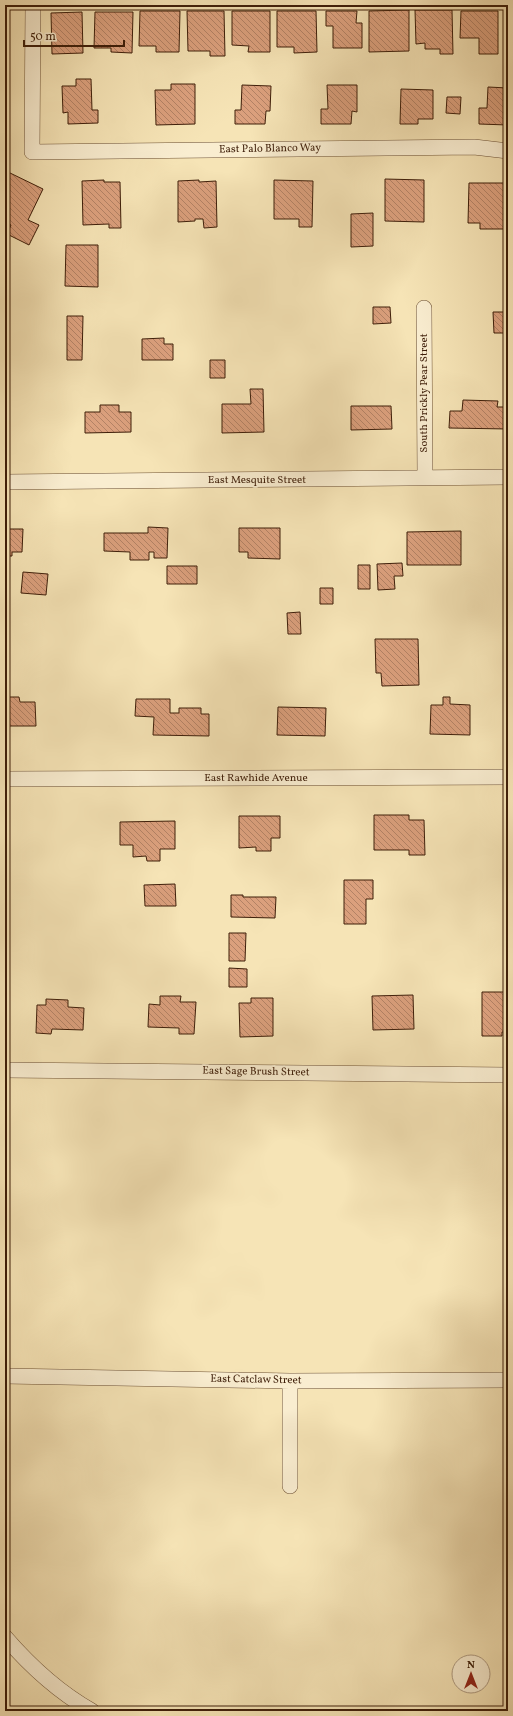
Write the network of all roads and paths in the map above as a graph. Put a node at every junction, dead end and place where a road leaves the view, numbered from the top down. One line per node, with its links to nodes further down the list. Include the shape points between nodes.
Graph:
1 (33, 5): 2 (street, East Palo Blanco Way, via 32,152 474,147)
2 (508, 151)
3 (424, 308): 5 (street, South Prickly Pear Street)
4 (508, 477): 5 (street, East Mesquite Street)
5 (425, 478): 6 (street, East Mesquite Street)
6 (5, 482)
7 (508, 777): 8 (street, East Rawhide Avenue)
8 (5, 779)
9 (5, 1070): 10 (street, East Sage Brush Street)
10 (508, 1075)
11 (5, 1376): 13 (street, East Catclaw Street)
12 (508, 1380): 13 (street, East Catclaw Street)
13 (290, 1381): 14 (street)
14 (290, 1486)
15 (5, 1637): 16 (street, via 38,1673)
16 (92, 1711)

